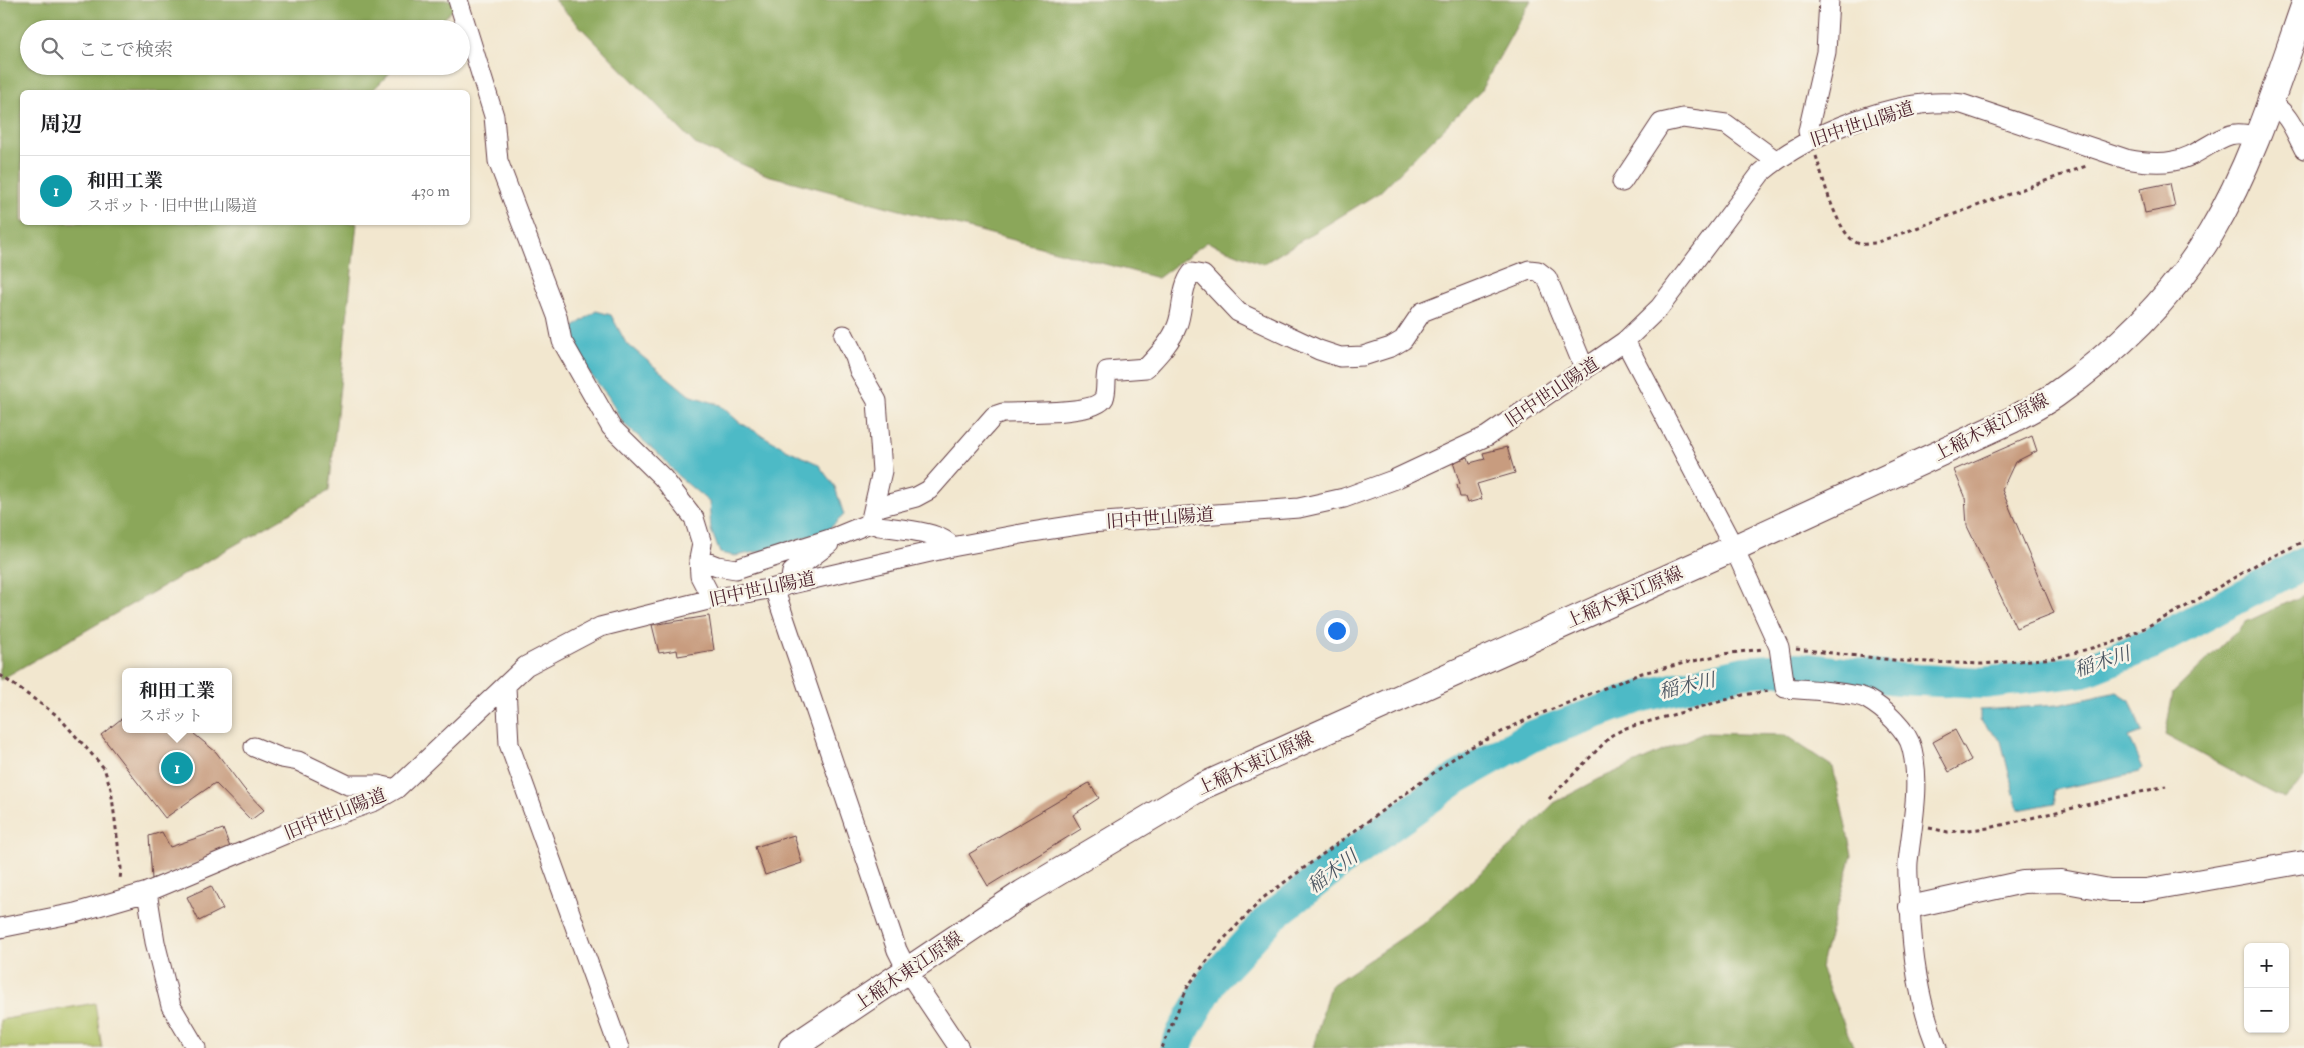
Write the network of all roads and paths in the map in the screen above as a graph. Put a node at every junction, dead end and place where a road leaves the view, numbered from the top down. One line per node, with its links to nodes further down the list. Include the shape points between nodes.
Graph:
1 (458, 0): 4 (street)
2 (1829, 0): 8 (street, via 1826,52 1808,131)
3 (2304, 6): 6 (main road, 上稲木東江原線)
4 (464, 20)
5 (470, 39): 21 (street, via 494,116 498,162 557,316 562,341 611,427 664,478 694,518 702,544)
6 (2270, 103): 7 (main road, 上稲木東江原線); 9 (street, via 2286,114)
7 (2258, 136): 10 (street, 旧中世山陽道, via 2231,134 2200,152 2174,161 2149,163); 20 (main road, 上稲木東江原線, via 2236,188 2189,266 2160,303 2096,363 2054,396 2012,420)
8 (1810, 139): 10 (street, 旧中世山陽道, via 1890,111 1942,102 1962,104); 10 (path, via 1839,224 1851,239 1860,244 1875,243 2090,165); 11 (street, 旧中世山陽道)
9 (2304, 149)
10 (2102, 151)
11 (1775, 160): 12 (street, via 1726,124 1683,118 1661,124); 14 (street, 旧中世山陽道, via 1761,173 1660,307)
12 (1622, 182)
13 (844, 335): 16 (street, via 877,401 882,471)
14 (1625, 341): 15 (street, 旧中世山陽道); 20 (street)
15 (1585, 370): 16 (street, via 1547,278 1538,270 1529,270 1422,312 1403,340 1391,347 1363,356 1340,357 1238,312 1203,275 1192,273 1186,281 1177,326 1164,349 1146,368 1107,371 1104,398 1088,408 994,416 929,490); 19 (street, 旧中世山陽道, via 1487,436 1393,480 1344,498 1299,508 1090,523)
16 (872, 515): 17 (street); 19 (street, via 879,526 940,536)
17 (836, 537): 21 (street, via 736,569); 22 (street, via 792,572)
18 (2304, 541): 24 (path, via 2121,640 2055,658 1982,664 1902,661)
19 (952, 547): 22 (street, 旧中世山陽道)
20 (1734, 548): 24 (street); 38 (main road, 上稲木東江原線, via 1203,786 1023,893)
21 (700, 559): 23 (street, via 700,576)
22 (782, 586): 23 (street, 旧中世山陽道); 38 (street, via 897,950)
23 (712, 599): 27 (street, 旧中世山陽道, via 600,627 526,666)
24 (1780, 650): 26 (street); 43 (path, via 1724,654 1642,673 1530,718 1465,750 1263,898 1222,941 1188,986)
25 (0, 675): 35 (path, via 58,716 104,768 111,789 121,868 120,884)
26 (1784, 686): 31 (path, via 1626,728 1612,735); 32 (street, via 1866,698 1893,718 1912,746 1916,777)
27 (506, 687): 30 (street, 旧中世山陽道); 40 (street, via 509,744)
28 (254, 747): 30 (street, via 298,761 348,785)
29 (2166, 786): 32 (path, via 1989,828 1948,832)
30 (396, 789): 34 (street, 旧中世山陽道)
31 (1549, 799)
32 (1913, 825): 36 (street, via 1908,864)
33 (2304, 862): 36 (street, via 2146,890 2110,890 2062,881 2023,882)
34 (147, 892): 35 (street, 旧中世山陽道); 39 (street, via 171,1006)
35 (107, 906): 37 (street, 旧中世山陽道)
36 (1910, 907): 44 (street, via 1916,976)
37 (0, 928)
38 (908, 972): 41 (main road, 上稲木東江原線); 42 (street)
39 (196, 1048)
40 (618, 1048)
41 (792, 1048)
42 (959, 1048)
43 (1162, 1048)
44 (1937, 1048)

